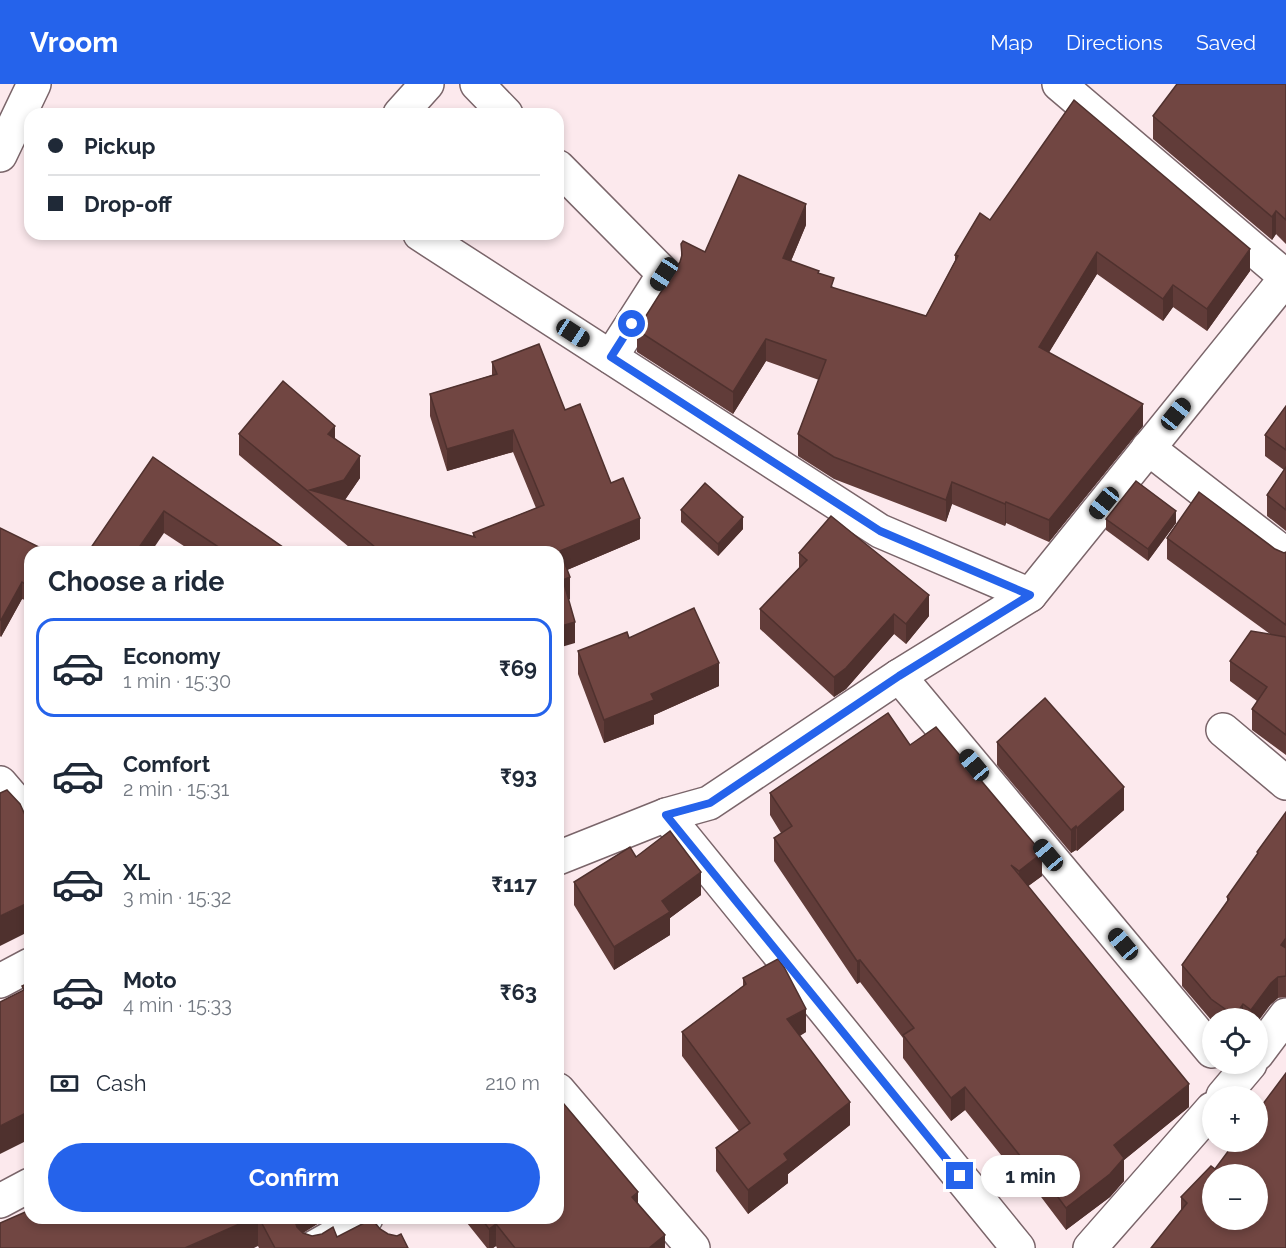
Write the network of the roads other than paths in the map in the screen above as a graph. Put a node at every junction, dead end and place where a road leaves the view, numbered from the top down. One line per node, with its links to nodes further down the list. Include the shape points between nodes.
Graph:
1 (34, 84): 7 (street)
2 (427, 84): 5 (street)
3 (477, 84): 6 (street)
4 (1059, 84): 10 (street)
5 (405, 108)
6 (500, 108)
7 (0, 155)
8 (564, 172): 11 (street, via 664,274)
9 (429, 240): 11 (street)
10 (1286, 278): 12 (street)
11 (611, 357): 14 (street, via 880,531)
12 (1148, 448): 13 (street); 14 (street)
13 (1286, 555)
14 (1030, 595): 15 (street)
15 (899, 676): 20 (street, via 710,803); 25 (street)
16 (1223, 730): 17 (street)
17 (1286, 783)
18 (1, 785): 19 (street)
19 (24, 811)
20 (666, 815): 21 (street); 34 (street)
21 (564, 856)
22 (24, 968): 23 (street)
23 (0, 981)
24 (1286, 1015): 26 (street)
25 (1202, 1039)
26 (1268, 1039)
27 (564, 1097): 33 (street)
28 (1202, 1120): 35 (street)
29 (24, 1188): 30 (street)
30 (0, 1201)
31 (355, 1224): 32 (street)
32 (313, 1248)
33 (693, 1248)
34 (1018, 1248)
35 (1090, 1248)

